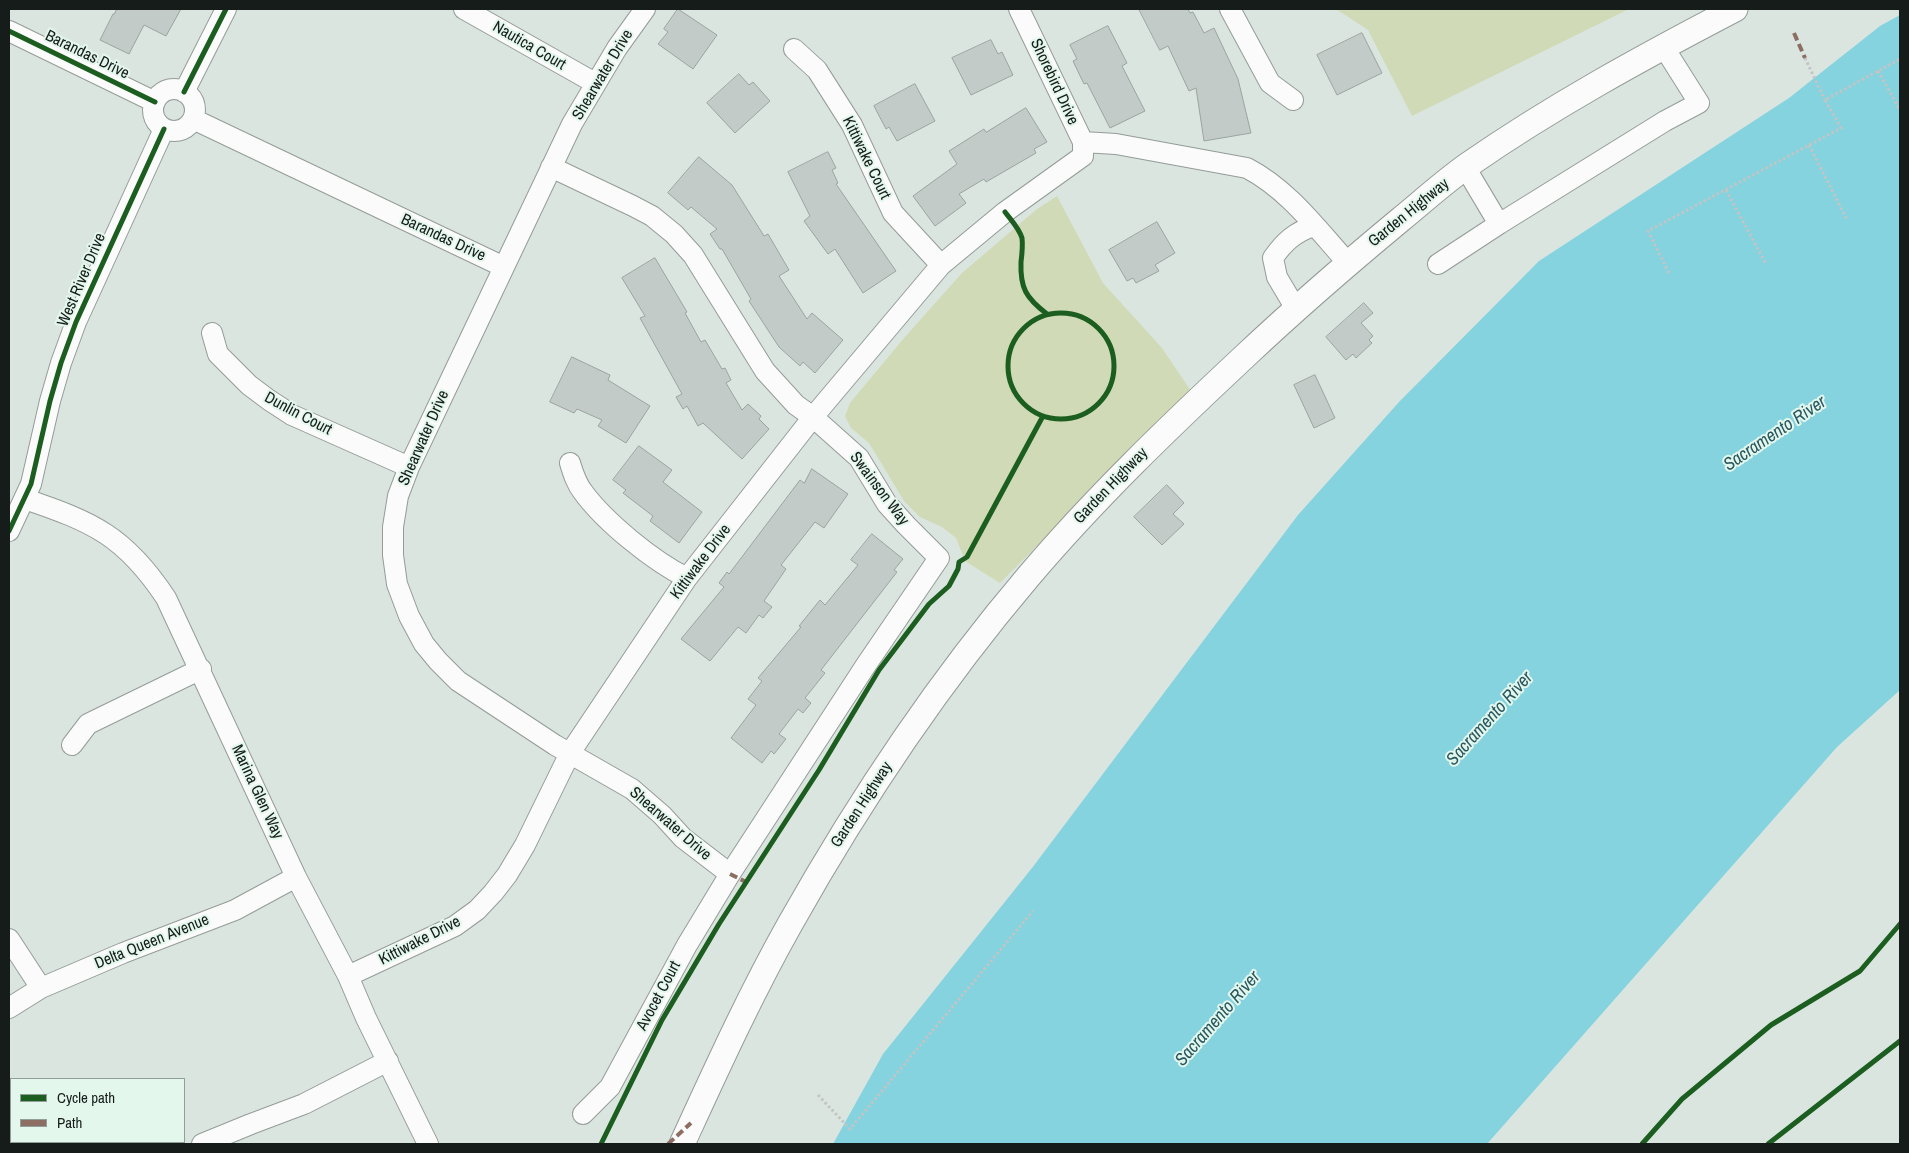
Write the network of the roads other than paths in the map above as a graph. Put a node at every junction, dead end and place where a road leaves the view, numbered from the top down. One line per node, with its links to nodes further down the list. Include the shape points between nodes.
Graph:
1 (226, 9): 11 (street)
2 (464, 9): 10 (street, Nautica Court)
3 (645, 9): 10 (street, Shearwater Drive)
4 (1019, 9): 16 (street, Shorebird Drive)
5 (1230, 9): 12 (street, via 1270,83)
6 (1735, 9): 8 (main road, Garden Highway)
7 (9, 31): 13 (street, Barandas Drive)
8 (1663, 46): 18 (main road, Garden Highway, via 1551,110); 19 (street, via 1699,103)
9 (794, 49): 23 (street, Kittiwake Court, via 816,70 852,125 893,213)
10 (595, 83): 17 (street, Shearwater Drive)
11 (184, 92): 13 (street, via 167,90); 14 (street, via 195,106)
12 (1293, 100)
13 (155, 102): 15 (street, via 153,114)
14 (193, 119): 15 (street, via 181,130); 24 (street, Barandas Drive)
15 (164, 129): 30 (street, West River Drive, via 76,322 58,373)
16 (1083, 149): 20 (street, via 1116,144 1247,168 1261,175 1294,202); 23 (street, Kittiwake Drive)
17 (551, 167): 24 (street, Shearwater Drive); 27 (street, Swainson Way, via 652,216 674,234 693,255 765,371 796,405)
18 (1464, 167): 19 (street); 21 (main road, Garden Highway)
19 (1500, 224): 22 (street)
20 (1314, 226): 21 (street); 25 (street, via 1284,242 1273,258 1277,277)
21 (1348, 263): 25 (main road, Garden Highway)
22 (1438, 264)
23 (941, 265): 27 (street, Kittiwake Drive)
24 (504, 266): 29 (street, Shearwater Drive)
25 (1296, 309): 46 (main road, Garden Highway, via 1157,439 1090,507 1022,585 935,698 826,861 789,925 750,999)
26 (212, 333): 29 (street, Dunlin Court, via 218,354 269,400 292,415)
27 (813, 417): 32 (street, Kittiwake Drive); 36 (street, Swainson Way, via 859,458 887,504 939,558)
28 (570, 463): 32 (street, via 582,491 595,506 670,570)
29 (409, 467): 35 (street, Shearwater Drive, via 398,496 393,556 406,608 424,644 458,681)
30 (25, 498): 31 (street, West River Drive); 33 (street, Marina Glen Way, via 72,514 129,552 150,574 166,598)
31 (9, 531)
32 (687, 578): 35 (street, Kittiwake Drive)
33 (200, 669): 34 (street, via 88,724); 37 (street, Marina Glen Way)
34 (72, 745)
35 (570, 753): 36 (street, Shearwater Drive, via 632,789 683,838); 39 (street, Kittiwake Drive, via 507,875 478,910 455,926)
36 (730, 874): 43 (street, Avocet Court, via 687,945 610,1087)
37 (296, 877): 39 (street, Marina Glen Way); 40 (street, Delta Queen Avenue, via 235,910)
38 (9, 939): 40 (street)
39 (348, 976): 42 (street, Marina Glen Way)
40 (41, 988): 41 (street, Delta Queen Avenue)
41 (9, 1008)
42 (388, 1061): 44 (street, via 304,1104); 45 (street, Marina Glen Way)
43 (583, 1114)
44 (202, 1144)
45 (428, 1144)
46 (682, 1144)

